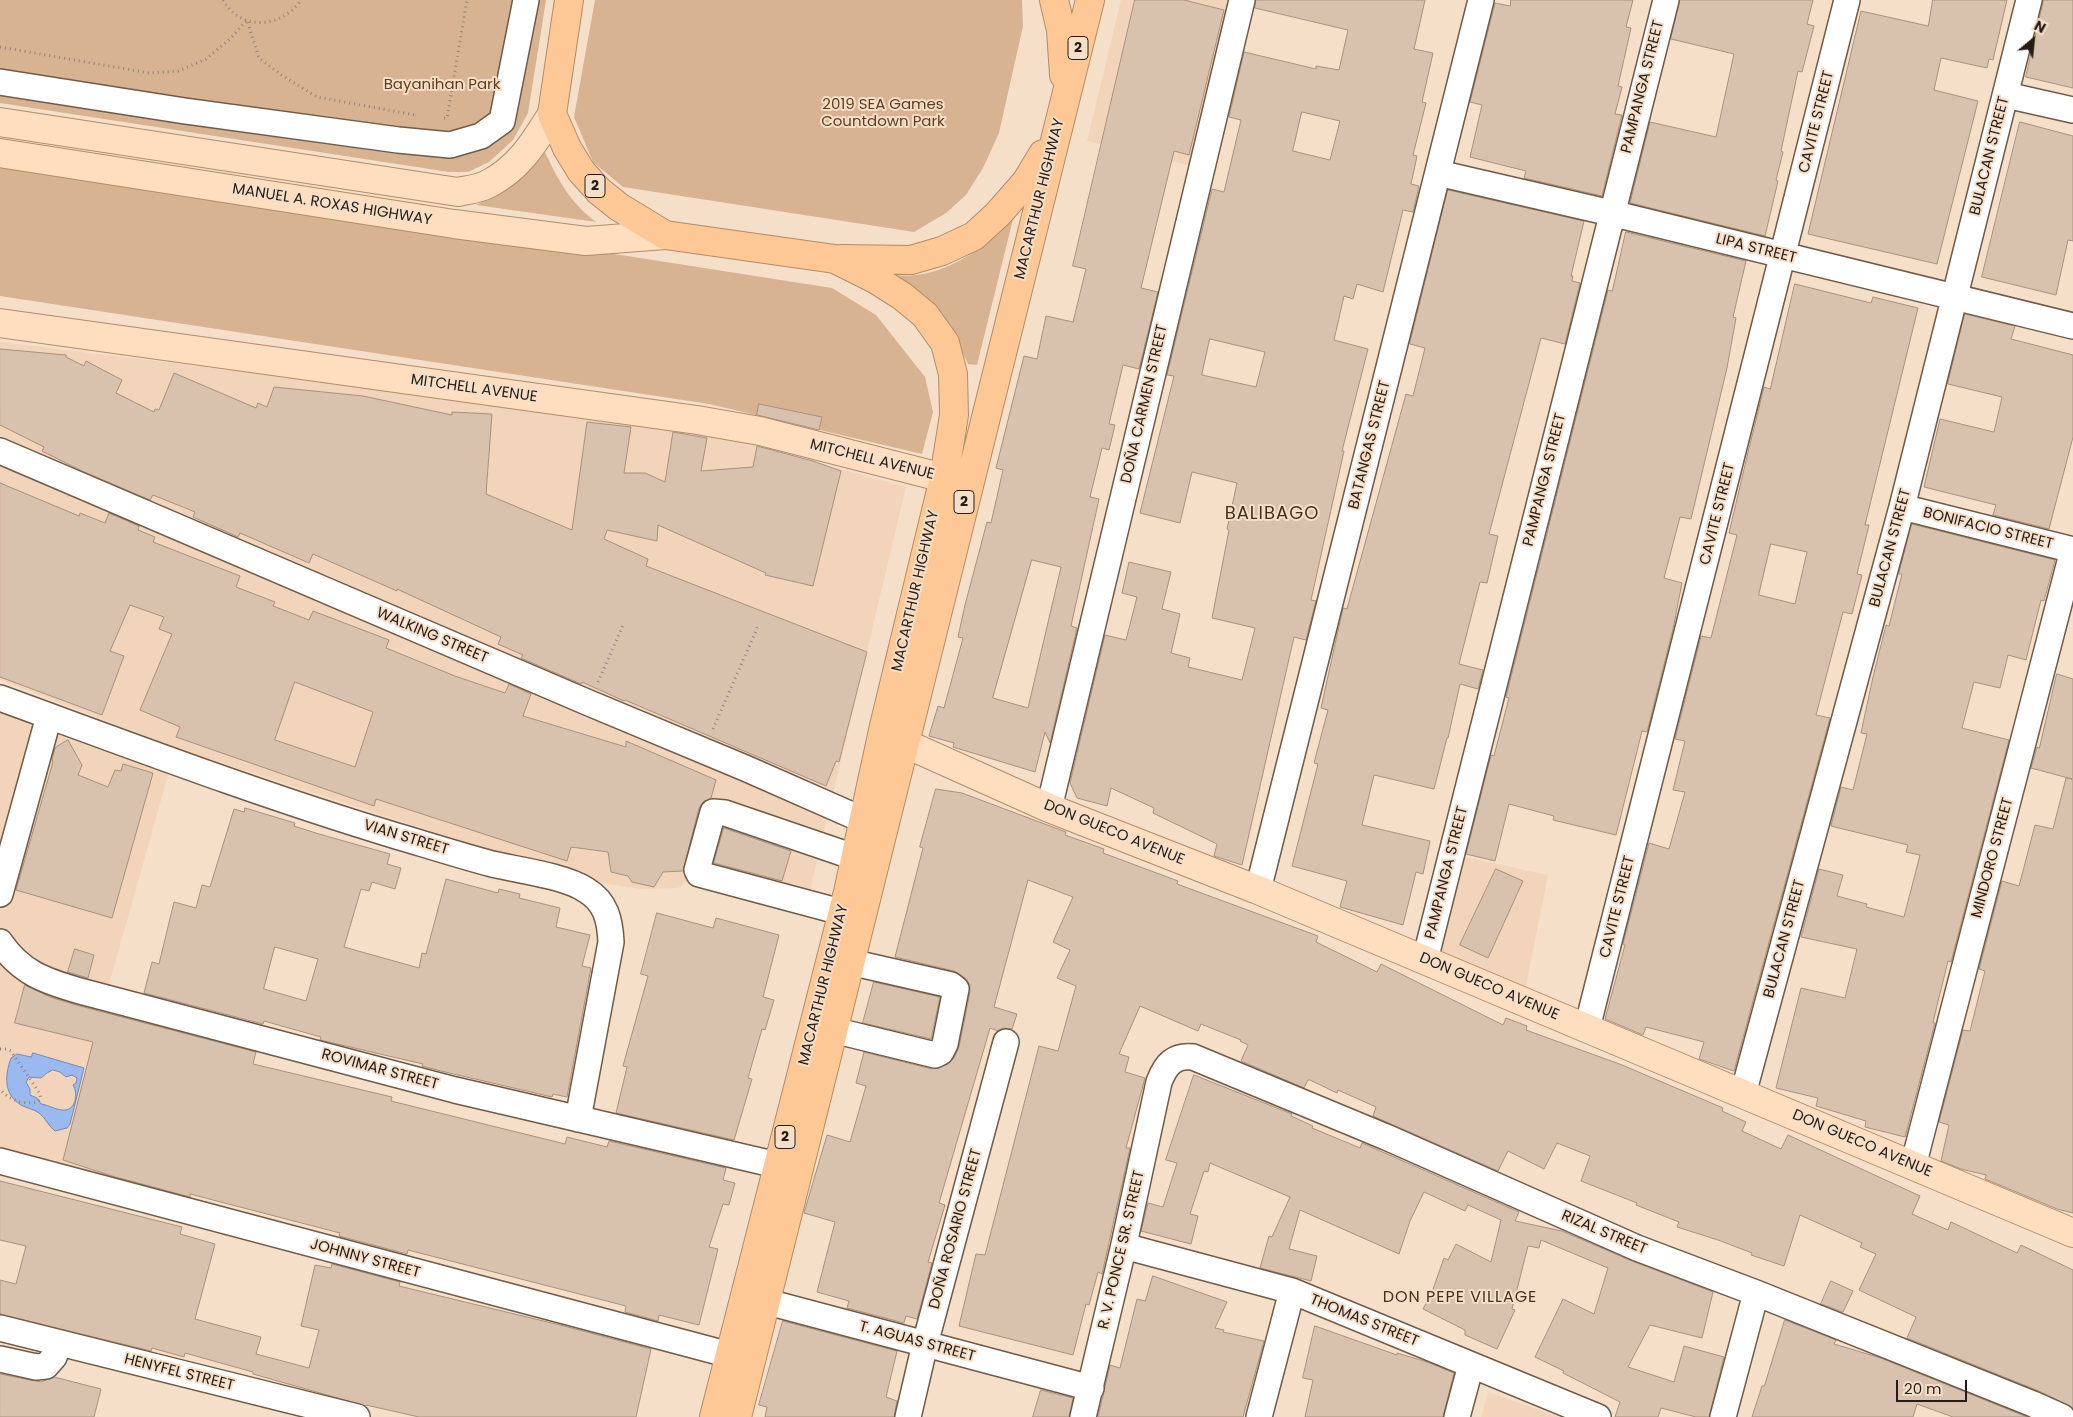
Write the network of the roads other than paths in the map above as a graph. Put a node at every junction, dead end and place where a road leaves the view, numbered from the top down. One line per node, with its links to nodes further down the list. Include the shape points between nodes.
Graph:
1 (526, 0): 10 (street, via 502,121 481,136 450,145)
2 (569, 0): 14 (highway)
3 (1054, 0): 12 (highway, via 1061,30)
4 (1090, 0): 12 (highway, MACARTHUR HIGHWAY / 2)
5 (1242, 0): 33 (street, DOÑA CARMEN STREET)
6 (1481, 0): 18 (street, BATANGAS STREET)
7 (1666, 0): 19 (street, PAMPANGA STREET)
8 (1847, 0): 21 (street, CAVITE STREET)
9 (2029, 0): 11 (street, BULACAN STREET)
10 (0, 82)
11 (2006, 95): 13 (street); 23 (street, BULACAN STREET)
12 (1066, 96): 16 (highway, MACARTHUR HIGHWAY / 2)
13 (2073, 110)
14 (552, 114): 15 (main road, MANUEL A. ROXAS HIGHWAY, via 533,145 513,168 486,185 458,192); 20 (highway, MACARTHUR HIGHWAY / 2, via 581,171 599,191)
15 (0, 122)
16 (1056, 132): 22 (highway, via 1026,182 974,236 942,251 911,260); 32 (highway, MACARTHUR HIGHWAY / 2)
17 (0, 153): 20 (main road, MANUEL A. ROXAS HIGHWAY, via 454,224 586,241)
18 (1438, 173): 19 (street, LIPA STREET); 36 (street, BATANGAS STREET)
19 (1611, 213): 21 (street, LIPA STREET); 40 (street, PAMPANGA STREET)
20 (665, 235): 22 (highway, MACARTHUR HIGHWAY / 2)
21 (1784, 256): 23 (street, LIPA STREET); 42 (street, CAVITE STREET)
22 (835, 259): 27 (highway, MACARTHUR HIGHWAY / 2, via 902,296 925,315 945,343 953,374 954,415)
23 (1955, 296): 25 (street, LIPA STREET); 28 (street, BULACAN STREET)
24 (0, 323): 27 (main road, MITCHELL AVENUE, via 696,420 760,431)
25 (2073, 326)
26 (0, 451): 34 (street, WALKING STREET)
27 (944, 478): 34 (highway, MACARTHUR HIGHWAY / 2)
28 (1902, 507): 29 (street, BONIFACIO STREET); 46 (street, BULACAN STREET)
29 (2073, 550): 50 (street, MINDORO STREET)
30 (0, 698): 31 (street, VIAN STREET)
31 (49, 716): 37 (street); 47 (street, VIAN STREET, via 307,808 586,889 607,911 611,942)
32 (904, 743): 33 (main road, DON GUECO AVENUE); 41 (highway, MACARTHUR HIGHWAY / 2)
33 (1049, 808): 36 (main road, DON GUECO AVENUE)
34 (863, 820): 35 (highway, MACARTHUR HIGHWAY / 2)
35 (854, 857): 38 (highway, MACARTHUR HIGHWAY / 2); 38 (street, via 716,812 711,814 696,870 699,874)
36 (1258, 890): 40 (main road, DON GUECO AVENUE)
37 (0, 894)
38 (841, 912): 49 (highway, MACARTHUR HIGHWAY / 2)
39 (0, 942): 47 (street, ROVIMAR STREET, via 23,968 61,986 455,1090)
40 (1425, 960): 42 (main road, DON GUECO AVENUE)
41 (850, 962): 43 (highway, MACARTHUR HIGHWAY / 2); 43 (street, via 951,985 956,989 945,1044 935,1055)
42 (1587, 1028): 46 (main road, DON GUECO AVENUE)
43 (833, 1030): 55 (highway, MACARTHUR HIGHWAY / 2)
44 (1006, 1042): 58 (street, DOÑA ROSARIO STREET)
45 (1159, 1082): 52 (street, R. V. PONCE SR. STREET); 54 (street, RIZAL STREET, via 1168,1064 1176,1058 1194,1057 1637,1248)
46 (1743, 1094): 50 (main road, DON GUECO AVENUE)
47 (578, 1119): 49 (street, ROVIMAR STREET)
48 (0, 1161): 59 (street, JOHNNY STREET)
49 (777, 1165): 55 (highway, MACARTHUR HIGHWAY / 2)
50 (1912, 1166): 51 (main road, DON GUECO AVENUE)
51 (2073, 1233)
52 (1124, 1246): 53 (street, THOMAS STREET); 62 (street, R. V. PONCE SR. STREET)
53 (1292, 1291): 61 (street, THOMAS STREET); 69 (street)
54 (1756, 1293): 63 (street, RIZAL STREET); 72 (street)
55 (754, 1299): 58 (street, T. AGUAS STREET); 59 (highway, MACARTHUR HIGHWAY / 2); 66 (highway, MACARTHUR HIGHWAY / 2)
56 (0, 1328): 57 (street, HENYFEL STREET)
57 (59, 1343): 60 (street, via 54,1357 46,1366); 64 (street, HENYFEL STREET)
58 (925, 1344): 62 (street, T. AGUAS STREET); 67 (street, DOÑA ROSARIO STREET)
59 (730, 1355): 65 (highway, MACARTHUR HIGHWAY / 2)
60 (0, 1359)
61 (1471, 1365): 70 (street); 71 (street, THOMAS STREET)
62 (1091, 1388): 68 (street, R. V. PONCE SR. STREET)
63 (2031, 1410): 73 (street, RIZAL STREET)
64 (357, 1417)
65 (714, 1417)
66 (737, 1417)
67 (908, 1417)
68 (1083, 1417)
69 (1259, 1417)
70 (1457, 1417)
71 (1598, 1417)
72 (1723, 1417)
73 (2062, 1417)

